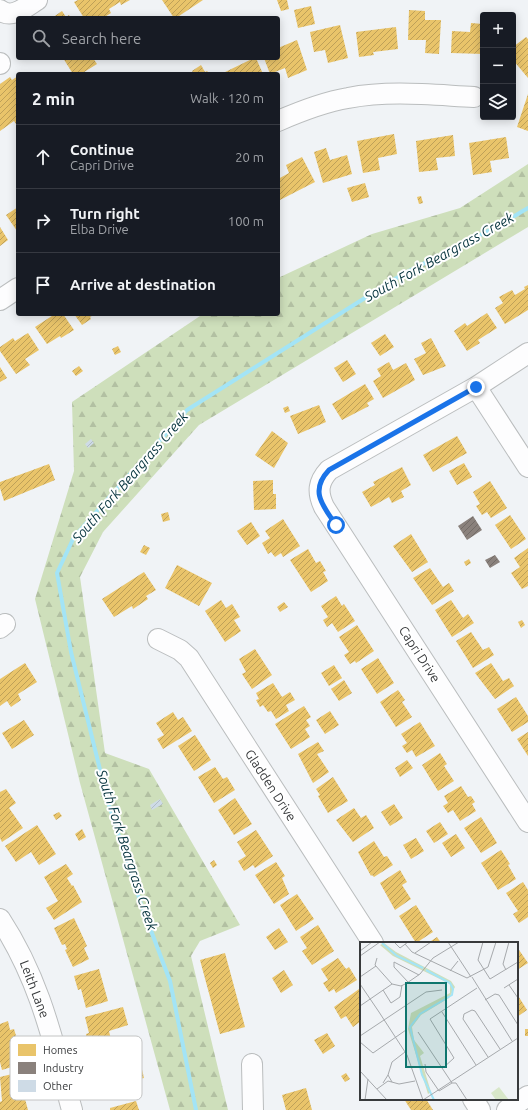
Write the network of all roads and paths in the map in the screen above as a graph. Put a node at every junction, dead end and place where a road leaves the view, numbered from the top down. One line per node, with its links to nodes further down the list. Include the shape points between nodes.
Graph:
1 (16, 0): 3 (street)
2 (37, 0): 3 (street, via 16,13 9,14)
3 (0, 10)
4 (474, 97): 5 (street, via 404,94 348,98 308,108)
5 (280, 120)
6 (16, 289): 7 (street)
7 (0, 300)
8 (528, 353): 9 (street)
9 (476, 387): 10 (street); 12 (street, Capri Drive, via 334,467 322,478 319,496)
10 (528, 467)
11 (158, 639): 14 (street, Gladden Drive, via 180,650 189,658)
12 (528, 822)
13 (0, 919): 15 (street, Leith Lane, via 16,943 33,979)
14 (372, 942)
15 (52, 1036)
16 (252, 1064): 21 (street)
17 (528, 1096): 23 (street)
18 (69, 1100): 20 (street, Leith Lane)
19 (474, 1100): 22 (street)
20 (72, 1110)
21 (253, 1110)
22 (480, 1110)
23 (507, 1110)

